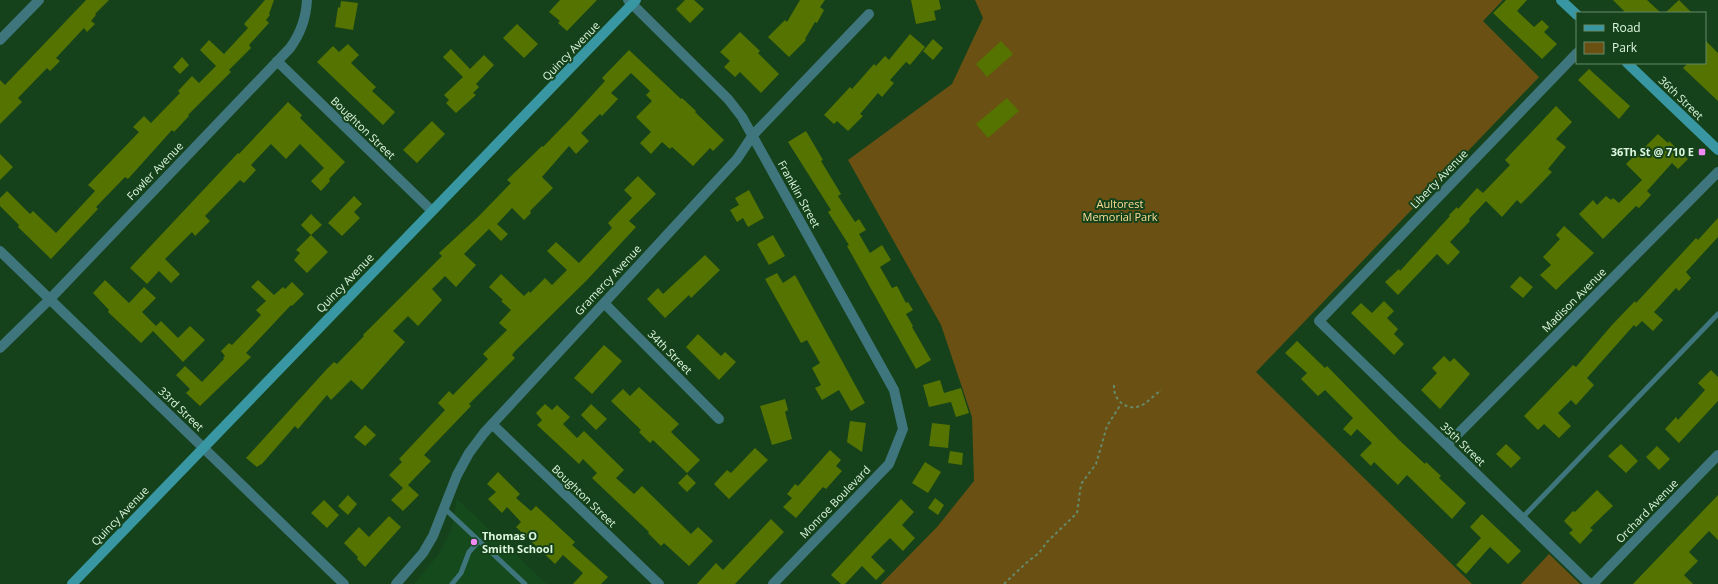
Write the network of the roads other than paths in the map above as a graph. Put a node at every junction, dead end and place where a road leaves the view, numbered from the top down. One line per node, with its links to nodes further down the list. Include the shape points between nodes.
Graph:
1 (39, 0): 7 (street)
2 (307, 0): 9 (street, Fowler Avenue, via 306,14 299,33 290,48)
3 (1562, 0): 6 (street)
4 (632, 1): 11 (street, Franklin Street, via 728,99); 14 (street, Quincy Avenue)
5 (869, 14): 11 (street, Gramercy Avenue)
6 (1576, 14)
7 (0, 40)
8 (1576, 54): 19 (street, Liberty Avenue)
9 (277, 61): 14 (street, Boughton Street); 16 (street, Fowler Avenue)
10 (1628, 64): 12 (street, 36th Street)
11 (753, 135): 17 (street, Gramercy Avenue, via 737,159); 23 (street, Franklin Street, via 894,390)
12 (1718, 150)
13 (1718, 172): 24 (street, Madison Avenue)
14 (432, 211): 25 (street, Quincy Avenue)
15 (0, 251): 16 (street, 33rd Street)
16 (50, 299): 20 (street, Fowler Avenue); 25 (street, 33rd Street)
17 (604, 303): 21 (street, 34th Street); 22 (street, Gramercy Avenue)
18 (1718, 314): 28 (lane)
19 (1319, 321): 24 (street, 35th Street)
20 (0, 348)
21 (719, 419)
22 (492, 424): 27 (street, Gramercy Avenue, via 469,453); 35 (street, Boughton Street)
23 (903, 429): 36 (street, Monroe Boulevard, via 889,464)
24 (1447, 445): 28 (street, 35th Street)
25 (203, 447): 30 (street, Quincy Avenue); 31 (street, 33rd Street)
26 (1718, 455): 38 (street, Orchard Avenue)
27 (444, 508): 29 (lane); 32 (street, Gramercy Avenue, via 433,536 423,552)
28 (1522, 518): 37 (street, 35th Street)
29 (479, 541): 33 (lane, via 469,552 461,573); 34 (lane)
30 (72, 584)
31 (344, 584)
32 (396, 584)
33 (452, 584)
34 (525, 584)
35 (659, 584)
36 (773, 584)
37 (1590, 584)
38 (1593, 584)

